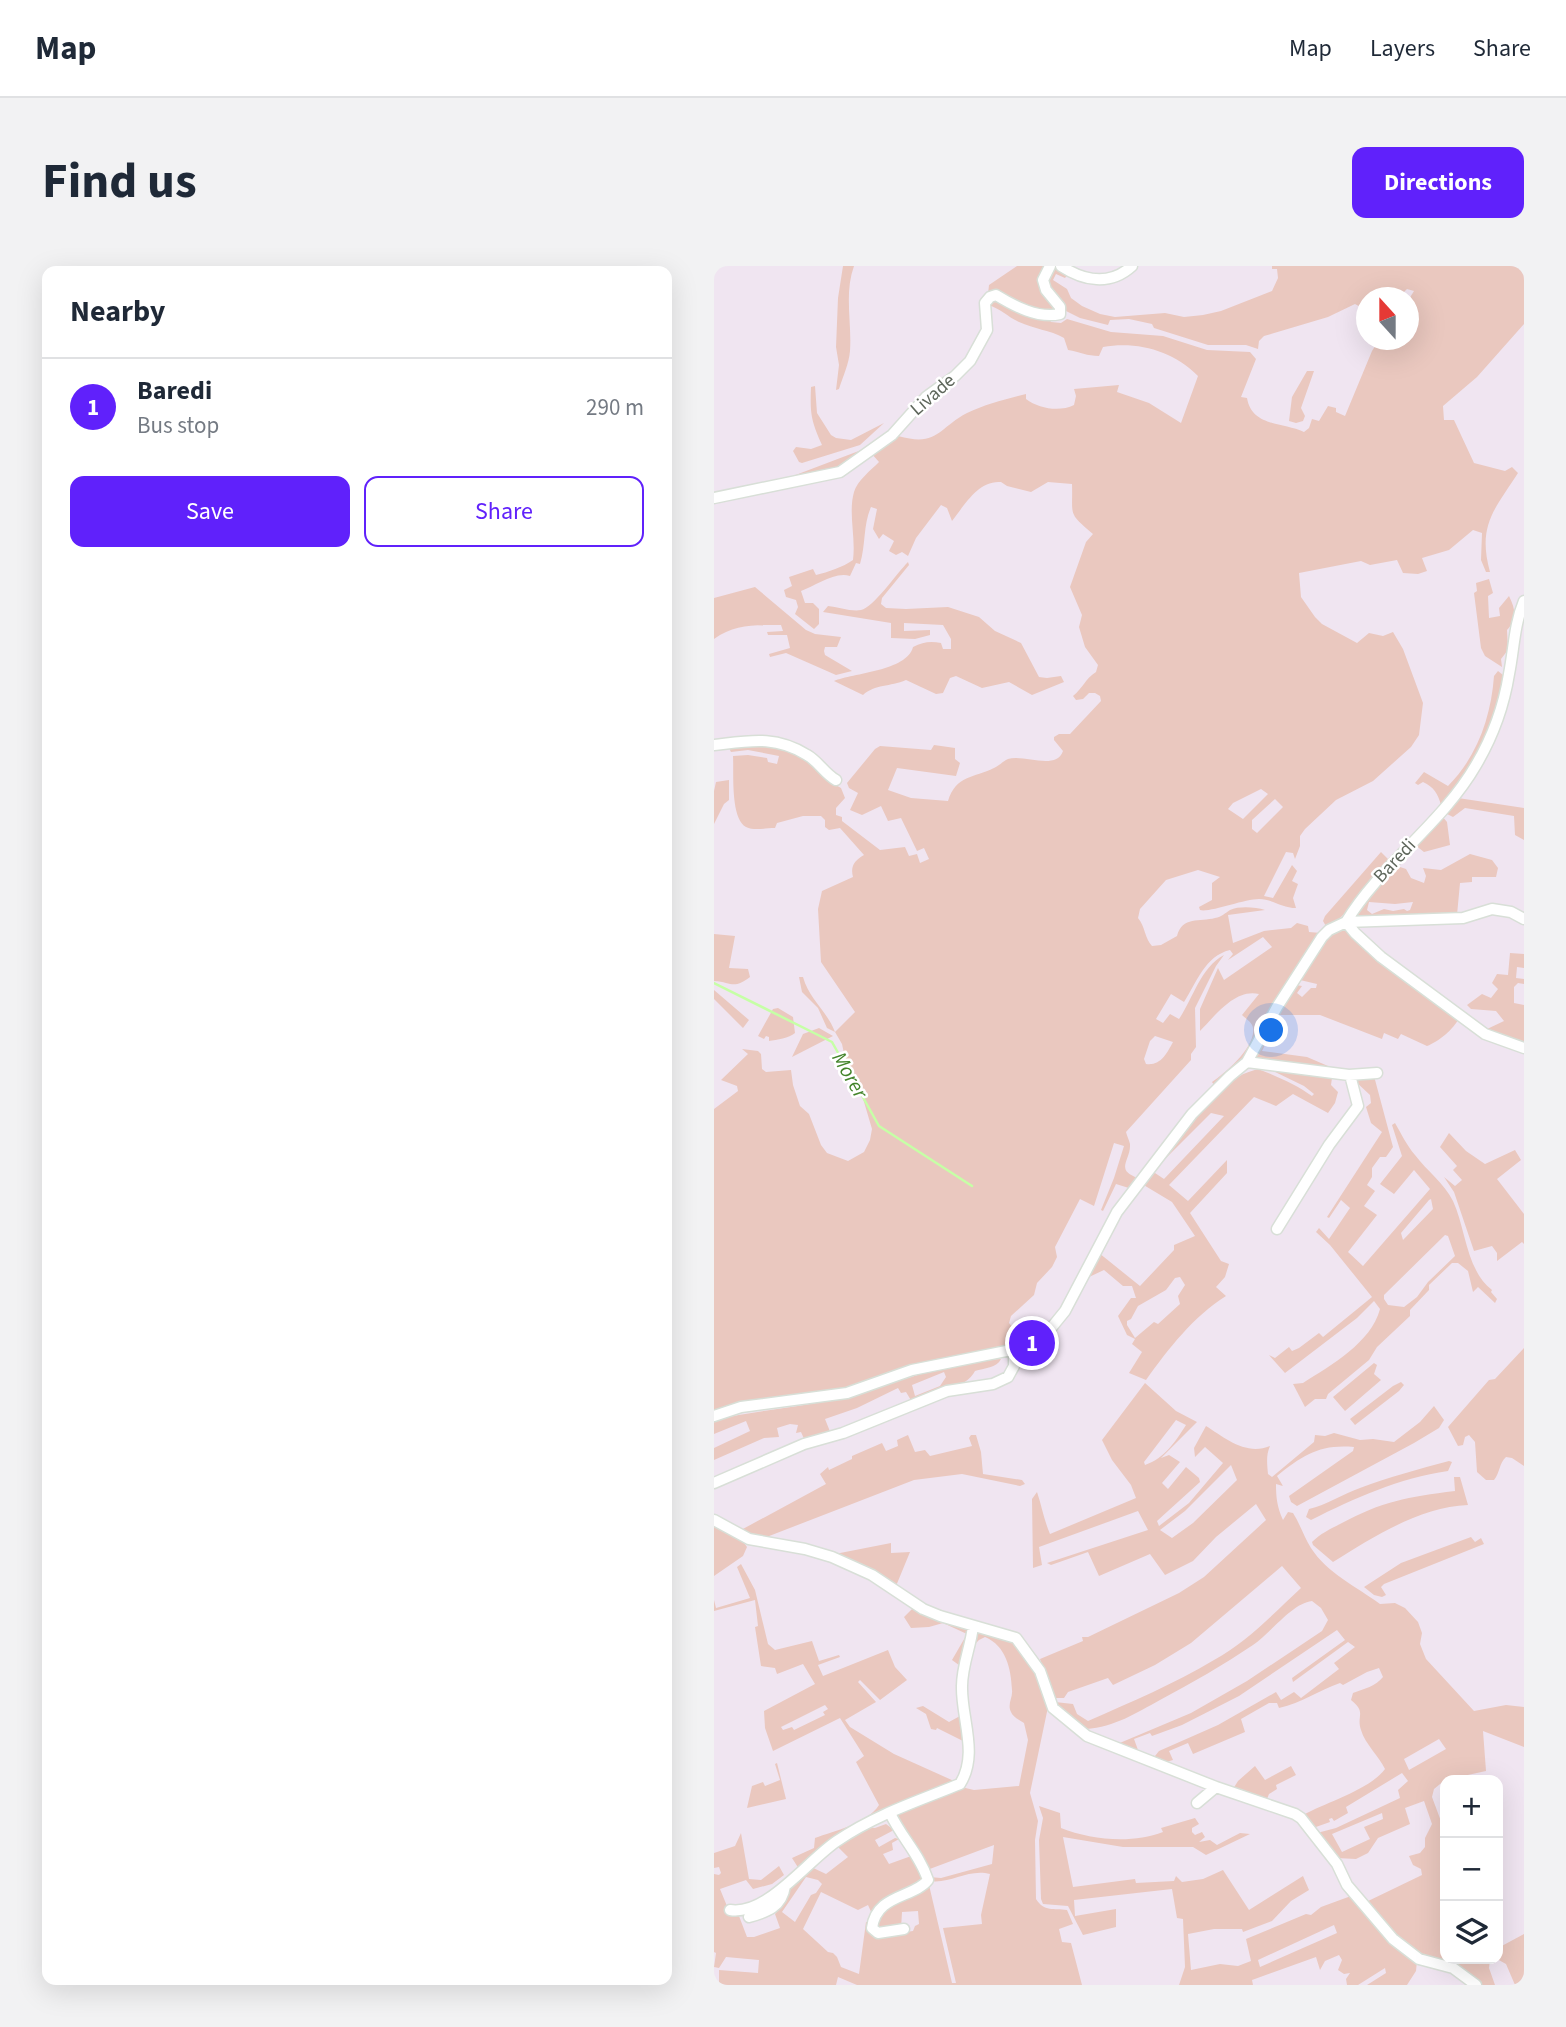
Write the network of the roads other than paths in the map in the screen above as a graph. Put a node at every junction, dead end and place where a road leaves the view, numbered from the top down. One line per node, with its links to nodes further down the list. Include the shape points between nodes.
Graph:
1 (1050, 266): 4 (street, Livade, via 1043,280 1060,307 1059,314 1029,311 996,295 990,297 985,303 987,330 970,361 926,397 892,435 840,472)
2 (1061, 266): 3 (street, via 1078,277 1102,280 1117,277)
3 (1132, 266)
4 (714, 499)
5 (1524, 601): 9 (street, Baredi, via 1516,622 1506,694 1476,766 1454,797 1360,899)
6 (714, 745): 7 (street, via 746,740 785,745 809,755)
7 (836, 780)
8 (1524, 919): 9 (street, via 1492,909 1463,918)
9 (1346, 922): 10 (street, via 1381,957 1485,1034); 11 (street, Baredi, via 1322,937)
10 (1524, 1048)
11 (1247, 1062): 13 (street); 15 (street, Baredi, via 1192,1114 1117,1212 1065,1311)
12 (1377, 1073): 13 (street)
13 (1350, 1075): 14 (street, via 1358,1106)
14 (1277, 1229)
15 (1021, 1348): 16 (street, via 912,1370 848,1393 741,1407); 17 (street, via 1014,1355 1008,1377 993,1384 947,1391)
16 (714, 1416)
17 (714, 1483)
18 (714, 1520): 19 (street, via 748,1539 832,1557 872,1574 923,1609)
19 (973, 1626): 20 (street, via 1016,1638 1040,1671 1053,1708 1087,1736); 22 (street, via 961,1688 968,1738 966,1775 960,1784)
20 (1216, 1787): 21 (street); 27 (street, via 1301,1818 1337,1864 1347,1885 1393,1939 1419,1959 1453,1968)
21 (1197, 1803)
22 (890, 1813): 23 (street, via 835,1842); 26 (street, via 928,1880 891,1900 876,1915 872,1928 878,1933)
23 (785, 1886): 24 (street, via 753,1907); 25 (street, via 772,1909)
24 (730, 1910)
25 (749, 1917)
26 (904, 1929)
27 (1476, 1985)

